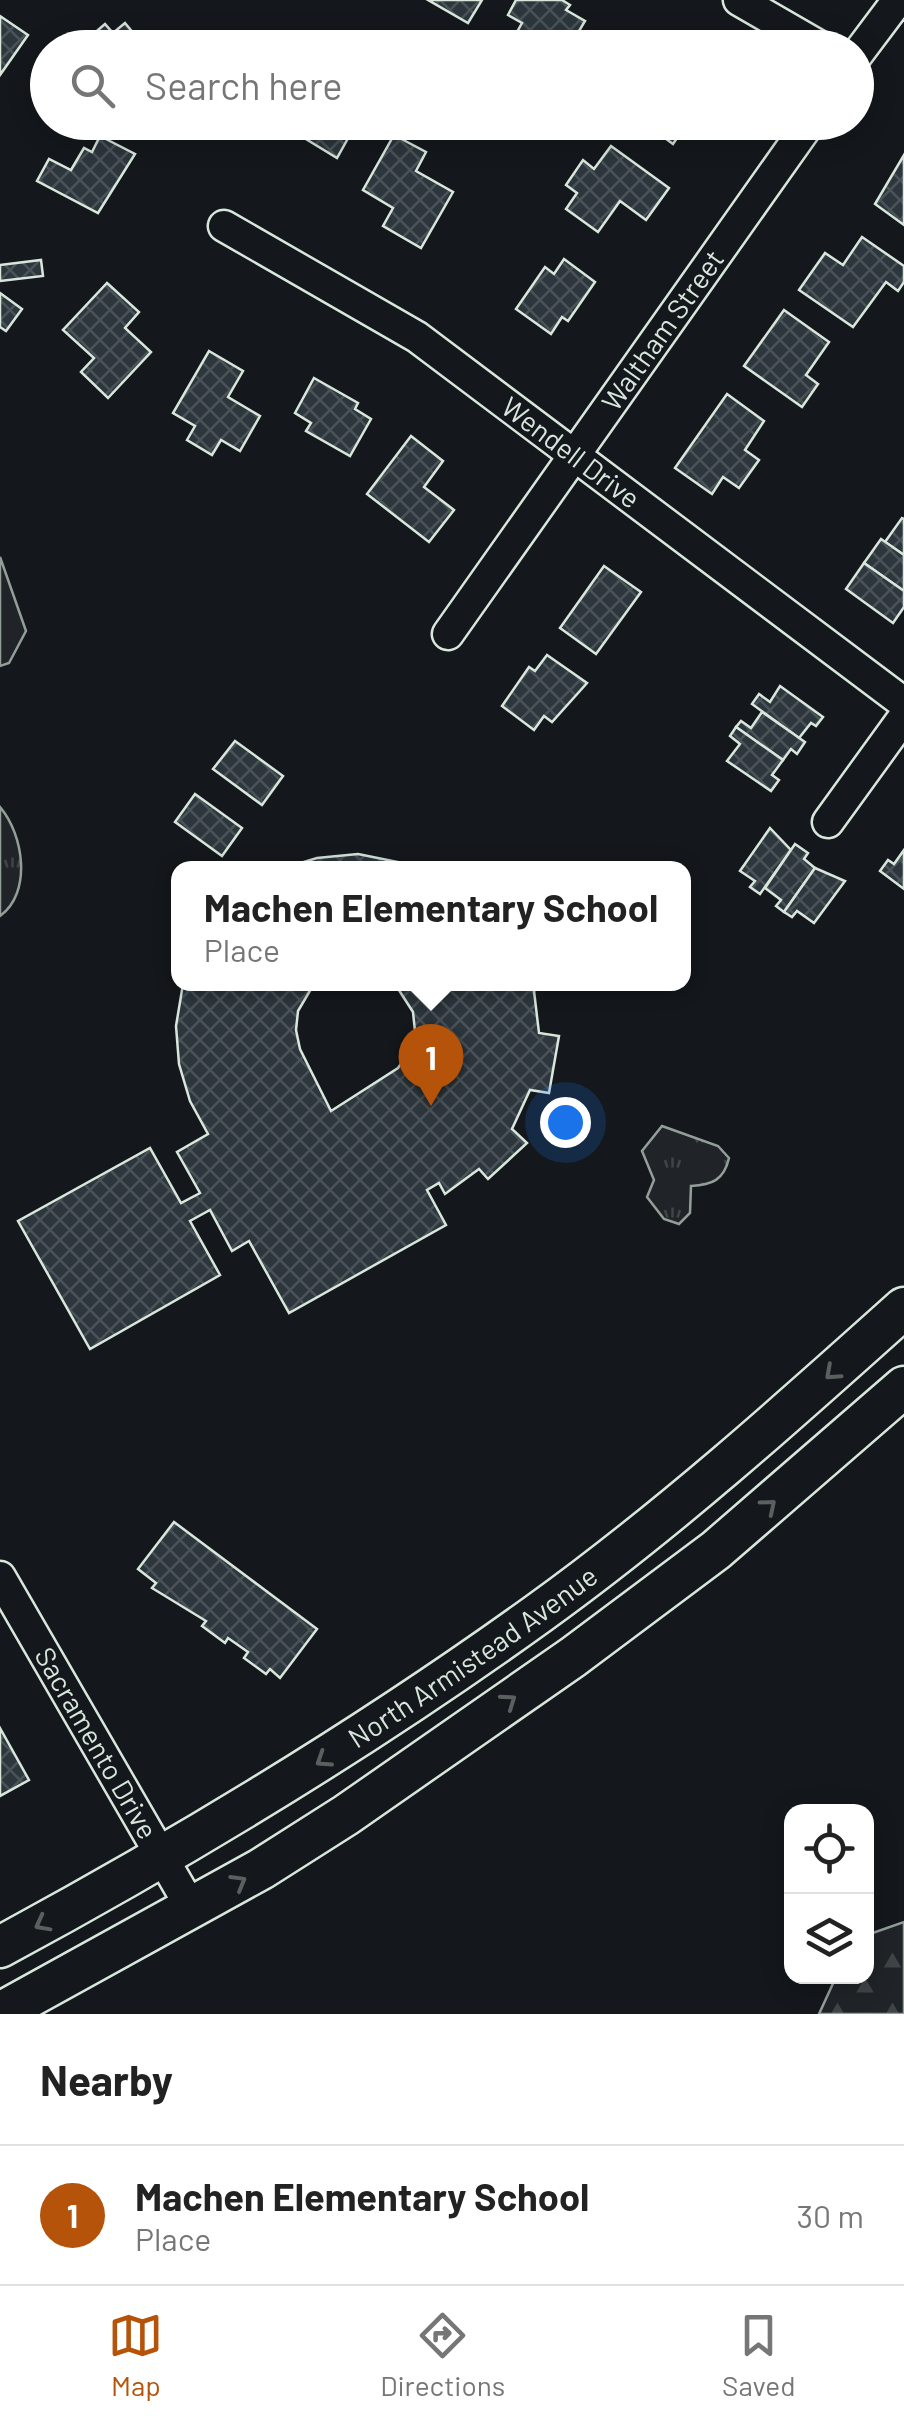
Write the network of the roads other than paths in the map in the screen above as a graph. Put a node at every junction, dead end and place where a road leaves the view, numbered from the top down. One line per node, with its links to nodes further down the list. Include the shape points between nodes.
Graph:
1 (739, 0): 3 (street)
2 (898, 0): 4 (street)
3 (791, 30)
4 (874, 32)
5 (797, 140): 7 (street, Waltham Street)
6 (224, 226): 7 (street, Wendell Drive, via 417,338)
7 (577, 454): 8 (street, Waltham Street); 9 (street, Wendell Drive)
8 (448, 634)
9 (904, 703)
10 (904, 716): 11 (street)
11 (828, 822)
12 (904, 1308): 15 (main road, North Armistead Avenue, one-way to 15, via 742,1453 540,1612 318,1764)
13 (904, 1388): 16 (main road, North Armistead Avenue, one-way to 13, via 346,1815 573,1657 716,1550)
14 (0, 1577): 15 (street, Sacramento Drive)
15 (164, 1858): 16 (street, Sacramento Drive); 17 (main road, North Armistead Avenue, one-way to 17)
16 (192, 1908): 18 (main road, North Armistead Avenue)
17 (0, 1946)
18 (0, 2013)

